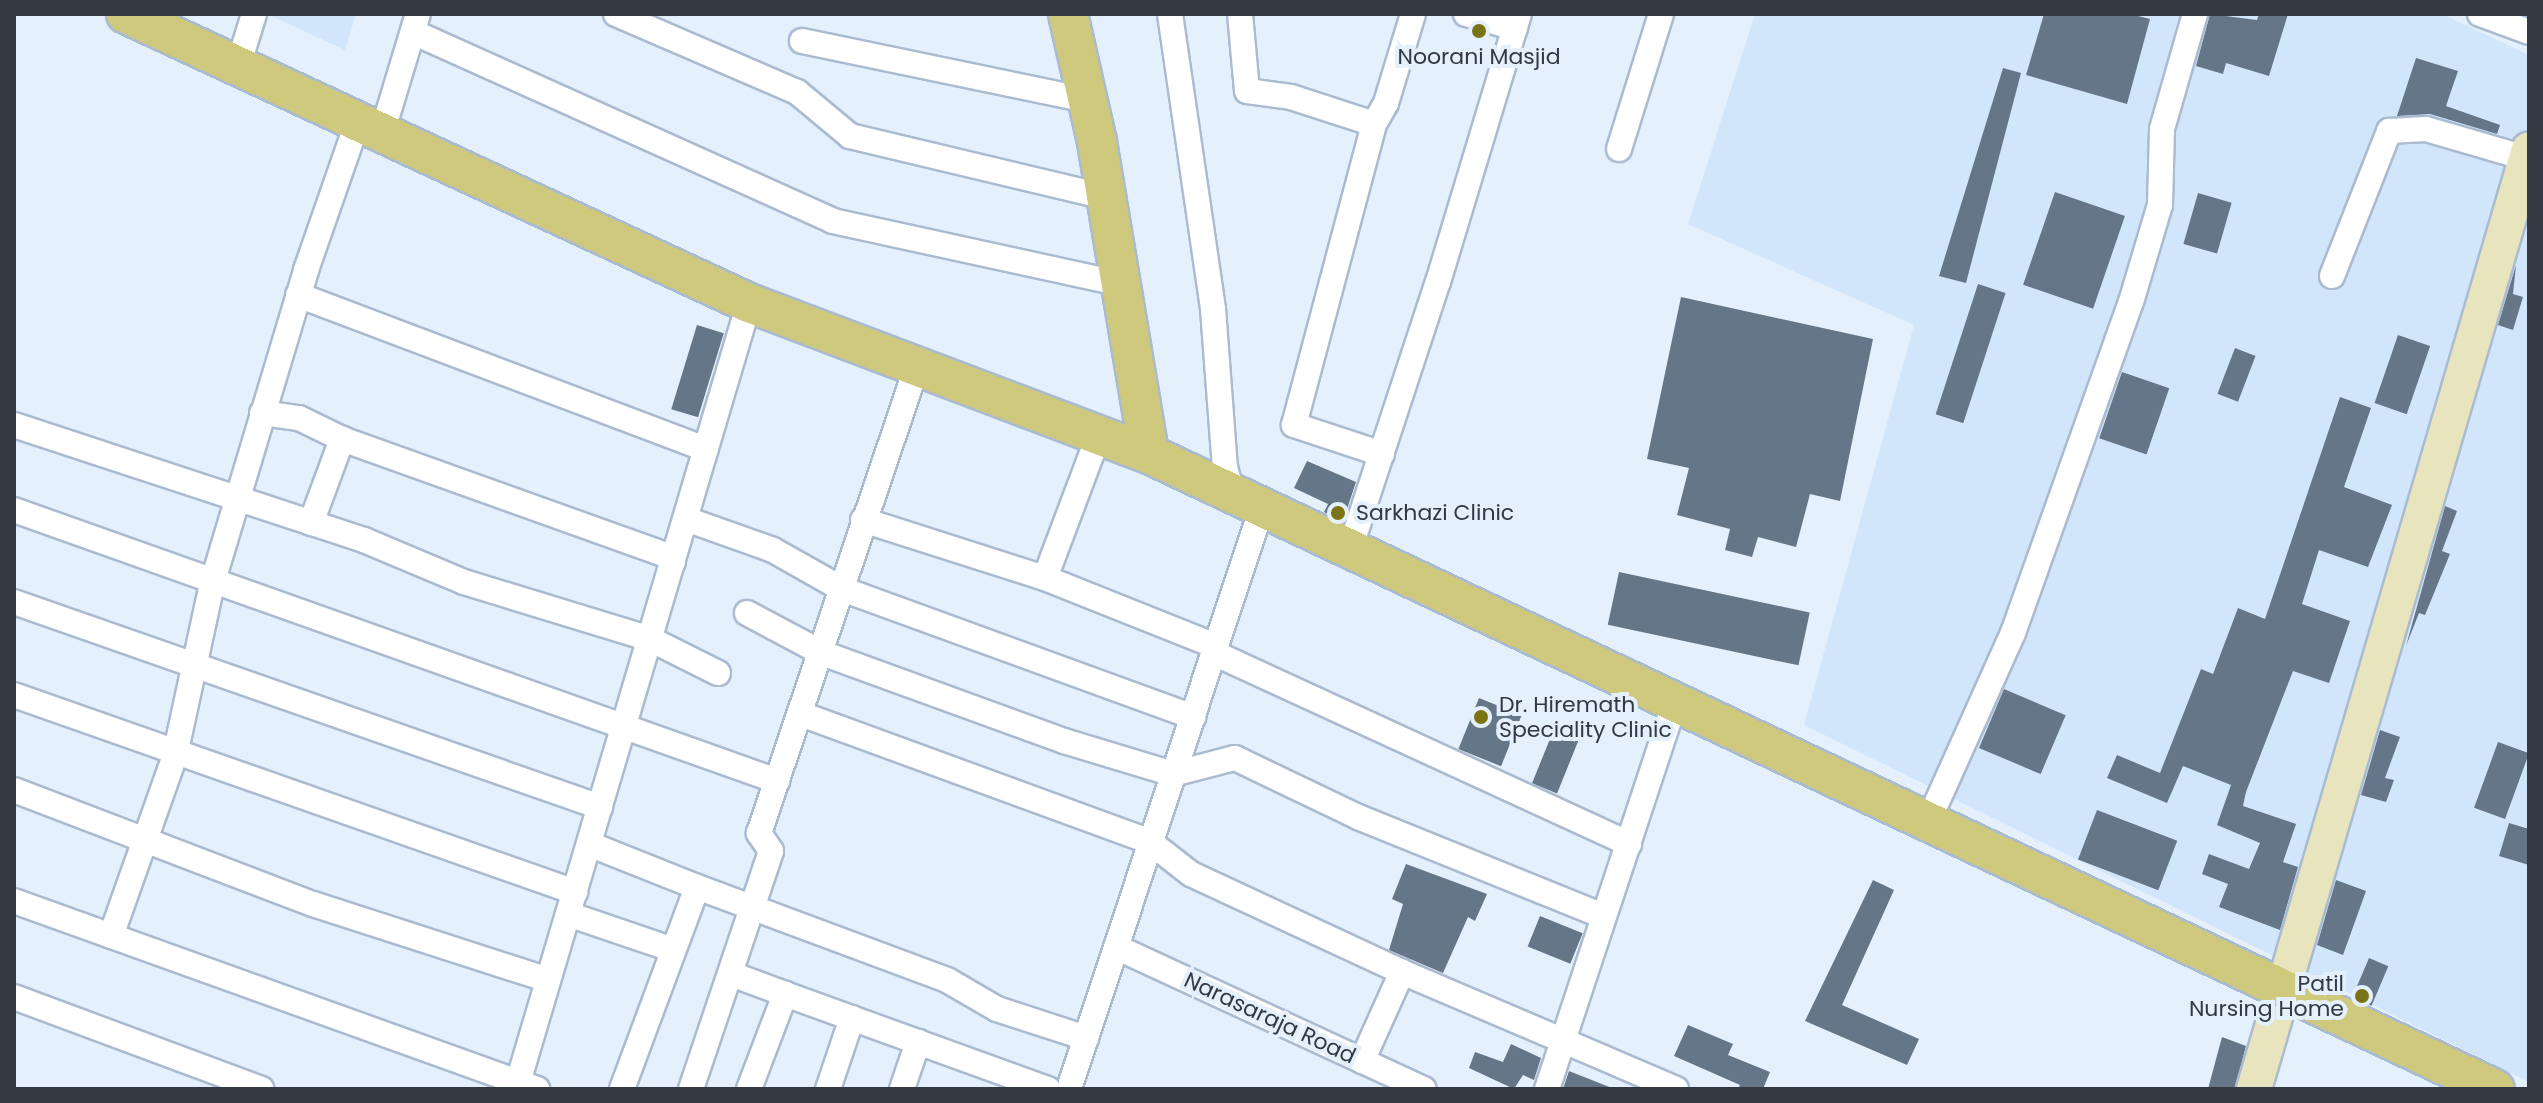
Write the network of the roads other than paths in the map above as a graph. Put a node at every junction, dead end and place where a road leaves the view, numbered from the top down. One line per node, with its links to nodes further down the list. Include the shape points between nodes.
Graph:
1 (126, 14): 16 (main road)
2 (254, 14): 16 (street)
3 (616, 14): 22 (street, via 797,92 850,136)
4 (1068, 14): 17 (main road)
5 (1170, 14): 36 (street, via 1183,132 1213,309 1225,467)
6 (1240, 14): 18 (street, via 1247,91 1291,97)
7 (1413, 14): 18 (street, via 1386,103)
8 (1466, 14): 12 (street)
9 (1661, 14): 20 (street)
10 (2195, 14): 63 (street, via 2162,129 2160,205 2131,302 2013,633)
11 (2480, 14): 14 (street)
12 (1517, 21): 34 (street)
13 (415, 23): 19 (street); 24 (street, via 833,221)
14 (2529, 32)
15 (802, 41): 17 (street)
16 (238, 66): 19 (main road)
17 (1087, 100): 22 (main road)
18 (1374, 124): 34 (street, via 1294,425)
19 (370, 127): 25 (street); 26 (main road)
20 (1619, 149)
21 (2528, 154): 23 (street, via 2426,129 2389,131); 79 (street)
22 (1106, 197): 24 (main road)
23 (2332, 276)
24 (1121, 284): 33 (main road)
25 (298, 295): 28 (street); 32 (street)
26 (749, 303): 27 (main road); 32 (street)
27 (917, 366): 30 (main road); 39 (street)
28 (262, 413): 31 (street, via 299,418); 35 (street)
29 (14, 425): 35 (street)
30 (1099, 434): 33 (main road); 43 (street)
31 (342, 439): 40 (street); 42 (street, via 664,554)
32 (706, 449): 38 (street)
33 (1149, 454): 36 (main road)
34 (1382, 454): 41 (street)
35 (238, 499): 40 (street); 44 (street)
36 (1247, 500): 41 (main road); 49 (street)
37 (14, 510): 44 (street)
38 (686, 519): 42 (street); 45 (street, via 773,550)
39 (863, 520): 43 (street); 45 (street)
40 (311, 523): 48 (street, via 464,582)
41 (1350, 549): 54 (main road)
42 (673, 562): 48 (street)
43 (1045, 578): 49 (street)
44 (212, 584): 51 (street); 57 (street)
45 (842, 589): 50 (street); 56 (street)
46 (14, 602): 51 (street)
47 (747, 613): 50 (street)
48 (650, 639): 52 (street); 57 (street)
49 (1215, 649): 56 (street); 67 (street)
50 (822, 653): 55 (street); 59 (street, via 1064,741)
51 (195, 668): 58 (street); 62 (street)
52 (718, 673)
53 (14, 695): 58 (street)
54 (1675, 702): 63 (main road); 67 (street)
55 (801, 714): 60 (street); 65 (street)
56 (1193, 717): 59 (street)
57 (624, 725): 60 (street); 62 (street)
58 (175, 755): 64 (street); 70 (street)
59 (1173, 774): 65 (street); 72 (street, via 1235,758 1358,817)
60 (777, 781): 71 (street, via 759,833 771,851)
61 (14, 790): 64 (street)
62 (600, 807): 66 (street)
63 (1928, 822): 79 (main road)
64 (146, 837): 73 (street); 78 (street, via 313,904)
65 (1150, 842): 74 (street); 76 (street, via 1191,874)
66 (589, 844): 68 (street); 70 (street)
67 (1629, 844): 72 (street)
68 (697, 887): 71 (street); 75 (street)
69 (14, 901): 73 (street)
70 (571, 903): 75 (street); 78 (street)
71 (753, 908): 77 (street); 83 (street, via 947,980 997,1009)
72 (1603, 916): 84 (street)
73 (111, 936): 87 (street)
74 (1116, 947): 83 (street); 86 (street, Narasaraja Road)
75 (671, 949): 89 (street)
76 (1402, 972): 84 (street); 86 (street)
77 (731, 974): 80 (street); 90 (street)
78 (548, 980): 87 (street)
79 (2282, 989): 99 (street); 100 (main road)
80 (785, 994): 82 (street); 91 (street)
81 (14, 997): 88 (street)
82 (852, 1018): 85 (street); 92 (street)
83 (1086, 1038): 95 (street)
84 (1560, 1041): 97 (street); 98 (street)
85 (918, 1042): 93 (street); 94 (street)
86 (1362, 1061): 96 (street, Narasaraja Road)
87 (524, 1087)
88 (261, 1089)
89 (622, 1089)
90 (691, 1089)
91 (749, 1089)
92 (828, 1089)
93 (902, 1089)
94 (1048, 1089)
95 (1069, 1089)
96 (1424, 1089)
97 (1547, 1089)
98 (1676, 1089)
99 (2254, 1089)
100 (2495, 1089)

